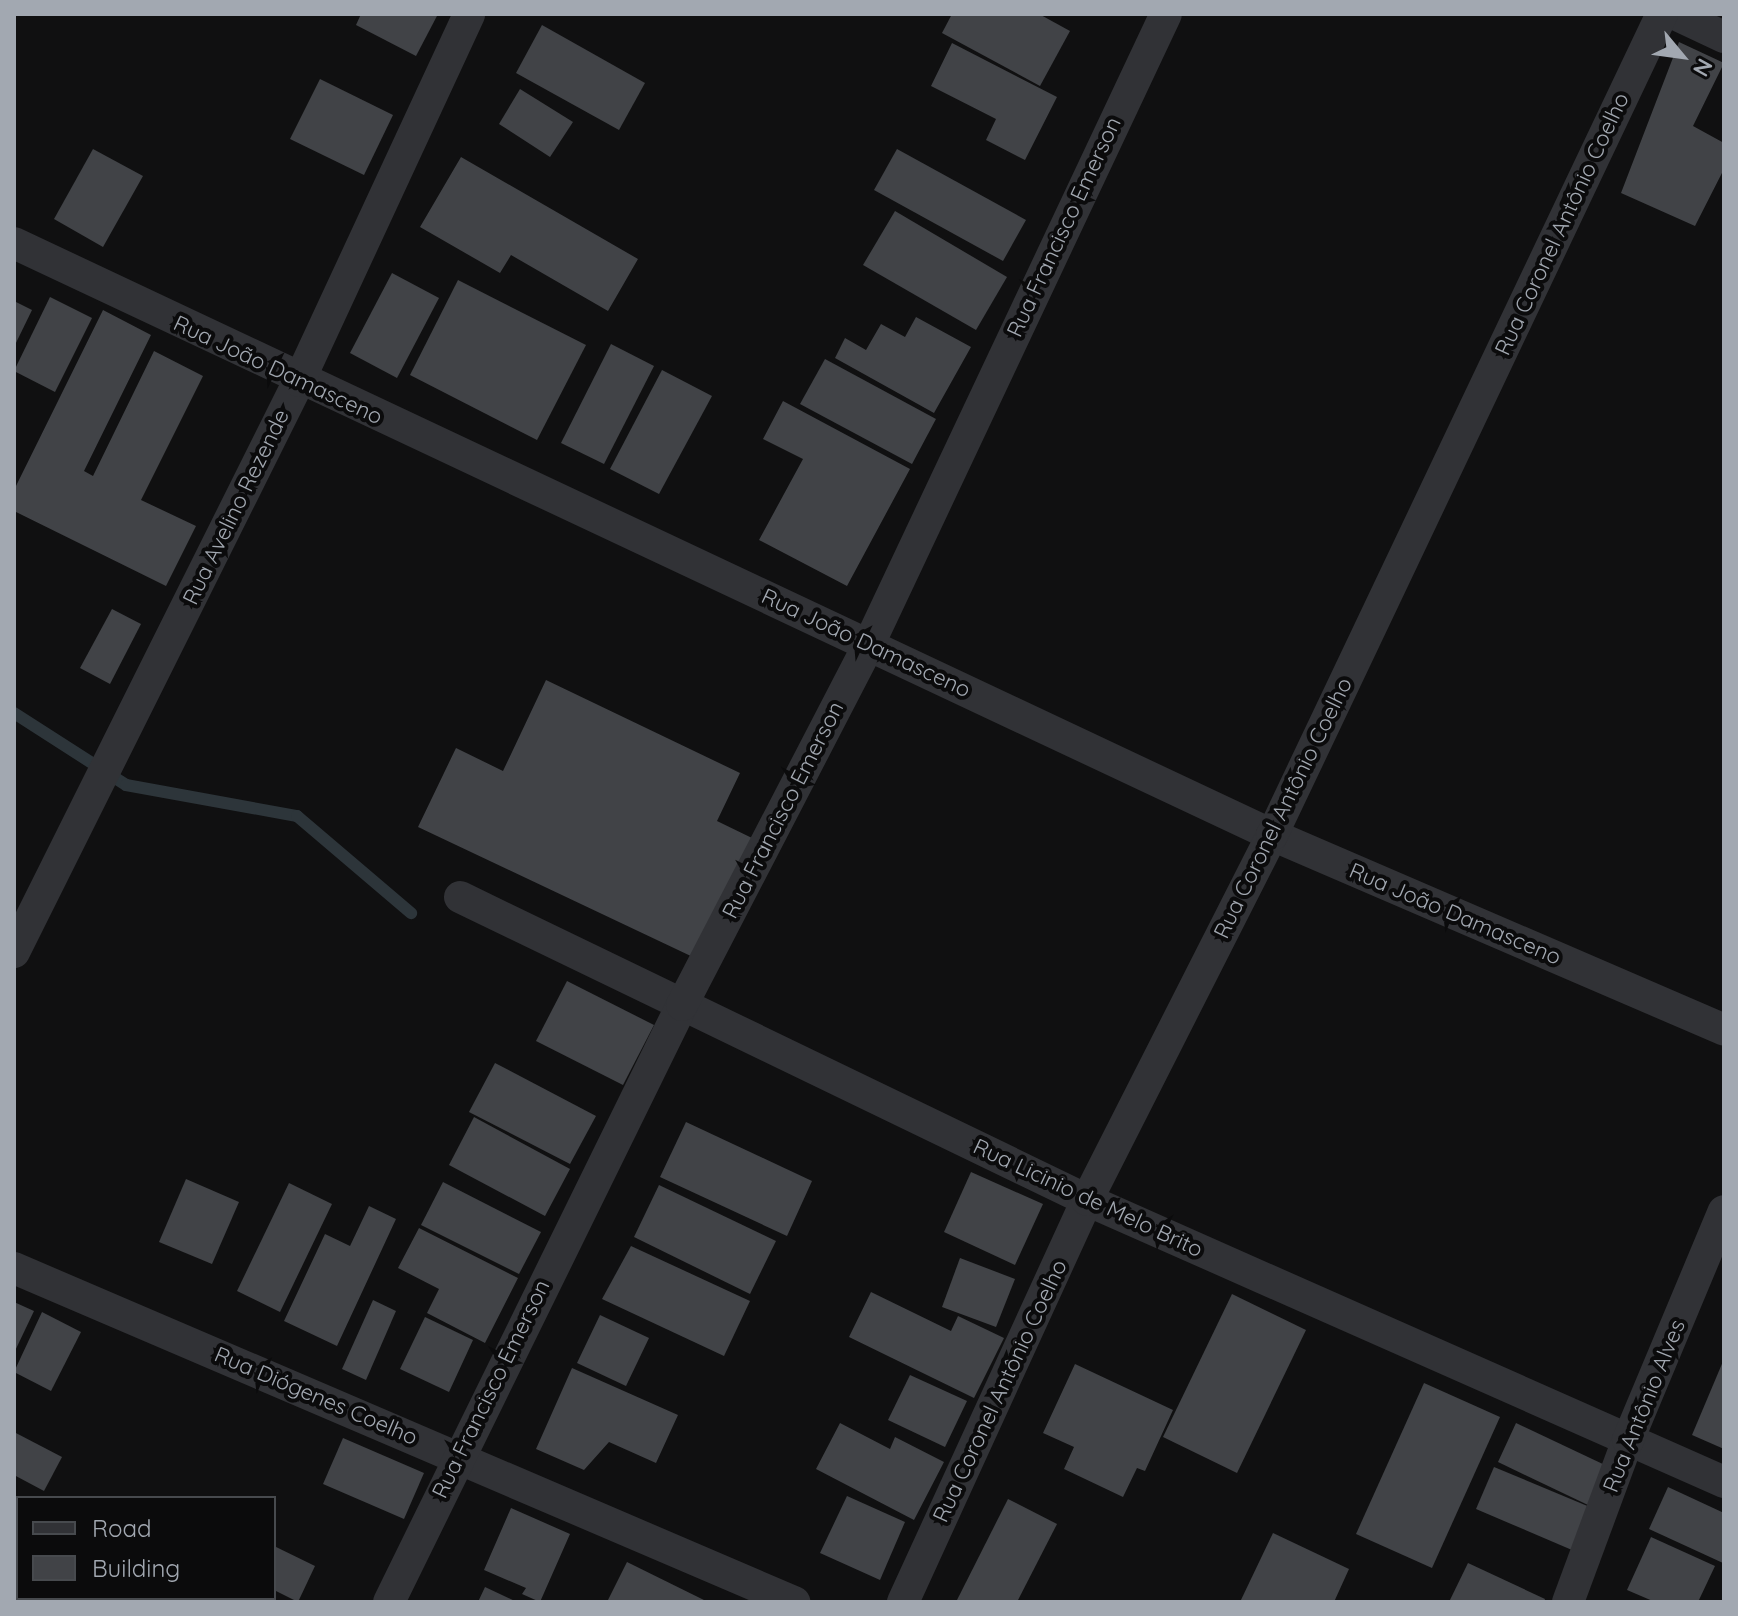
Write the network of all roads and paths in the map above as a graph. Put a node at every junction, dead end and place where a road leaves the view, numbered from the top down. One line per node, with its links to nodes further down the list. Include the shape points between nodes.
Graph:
1 (469, 14): 7 (street, Rua Avelino Rezende)
2 (1166, 14): 8 (street, Rua Francisco Emerson)
3 (1662, 14): 9 (street, Rua Coronel Antônio Coelho)
4 (1675, 14): 5 (street)
5 (1724, 37)
6 (14, 243): 7 (street, Rua João Damasceno)
7 (299, 381): 8 (street, Rua João Damasceno); 11 (street, Rua Avelino Rezende)
8 (869, 644): 9 (street, Rua João Damasceno); 12 (street, Rua Francisco Emerson)
9 (1272, 835): 13 (street, Rua João Damasceno); 14 (street, Rua Coronel Antônio Coelho)
10 (460, 897): 12 (street, Rua Licinio de Melo Brito)
11 (14, 952)
12 (682, 1005): 14 (street, Rua Licinio de Melo Brito); 18 (street, Rua Francisco Emerson)
13 (1724, 1030)
14 (1087, 1200): 17 (street, Rua Licinio de Melo Brito); 22 (street, Rua Coronel Antônio Coelho)
15 (1724, 1211): 17 (street, Rua Antônio Alves)
16 (14, 1268): 18 (street, Rua Diógenes Coelho)
17 (1628, 1440): 19 (street, Rua Licinio de Melo Brito); 23 (street, Rua Antônio Alves)
18 (457, 1456): 20 (street, Rua Francisco Emerson); 21 (street, Rua Diógenes Coelho)
19 (1724, 1482)
20 (389, 1602)
21 (794, 1602)
22 (903, 1602)
23 (1568, 1602)

